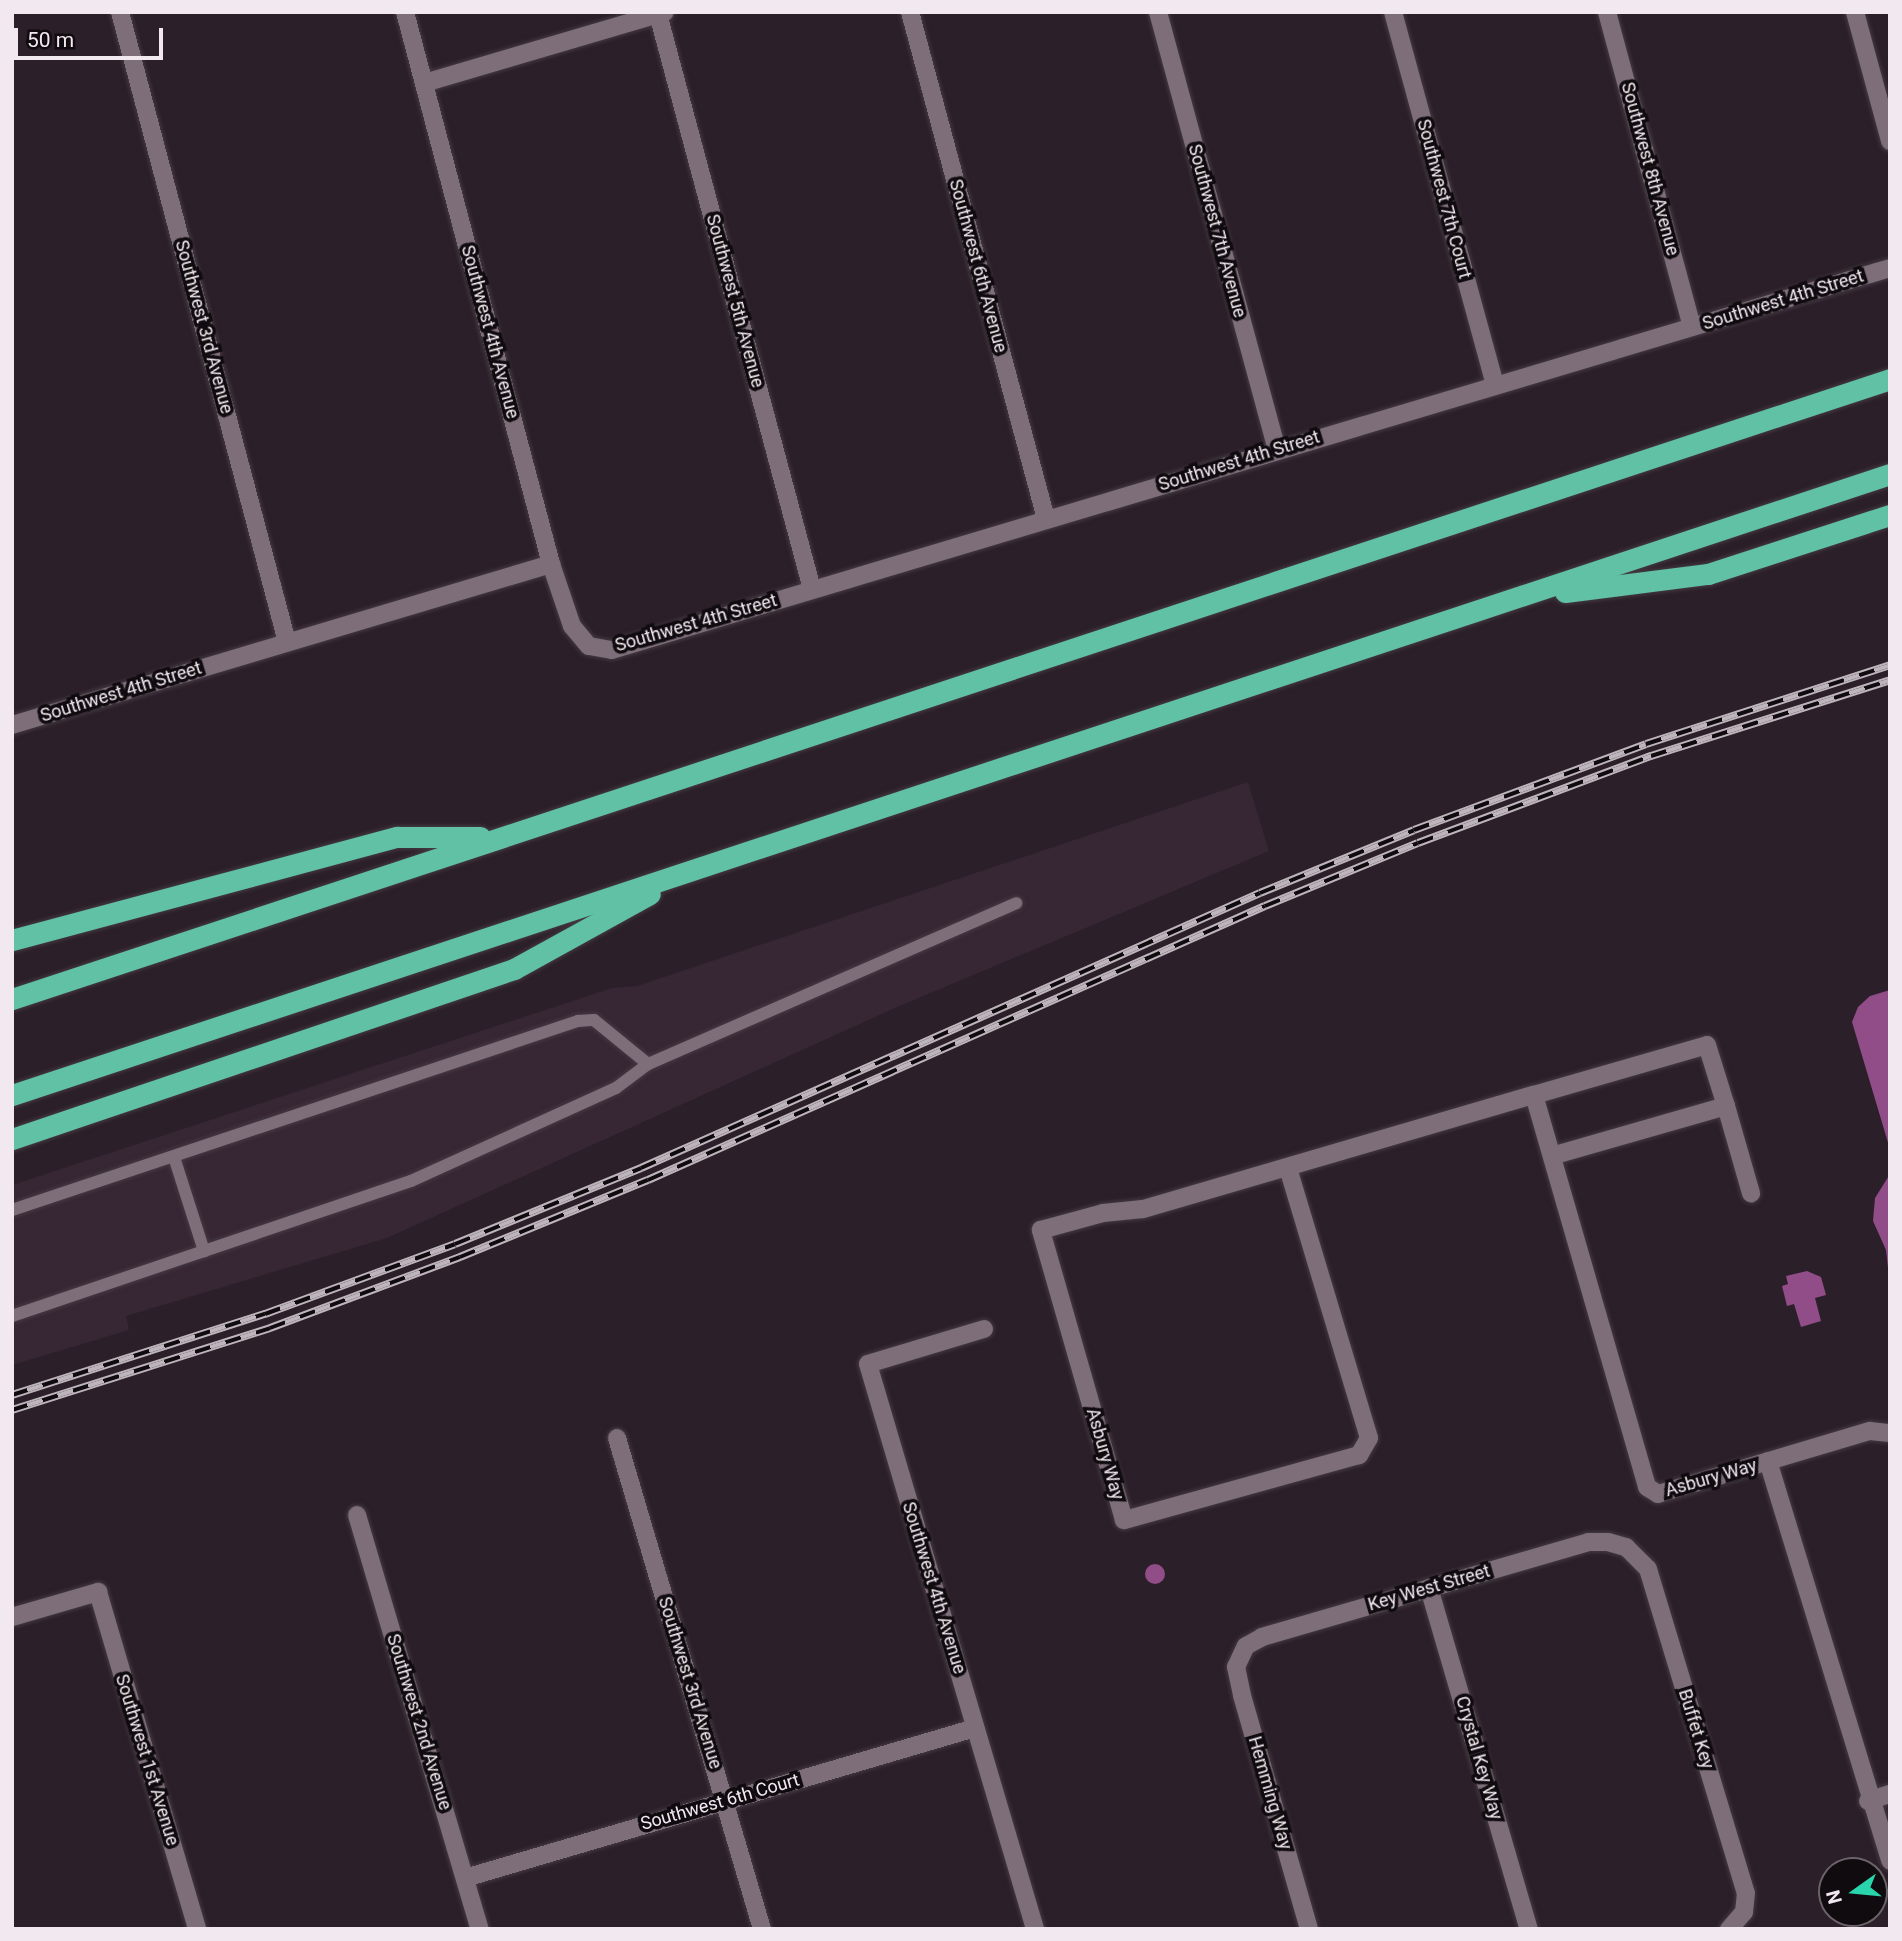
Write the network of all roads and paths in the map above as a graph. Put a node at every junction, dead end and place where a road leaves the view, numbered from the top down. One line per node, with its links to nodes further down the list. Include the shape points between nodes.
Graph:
1 (120, 12): 25 (street, Southwest 3rd Avenue)
2 (405, 12): 10 (street, Southwest 4th Avenue)
3 (910, 12): 21 (street, Southwest 6th Avenue)
4 (1158, 12): 18 (street, Southwest 7th Avenue)
5 (1392, 12): 16 (street, Southwest 7th Court)
6 (1607, 12): 13 (street, Southwest 8th Avenue)
7 (1855, 12): 11 (street)
8 (662, 13): 9 (street); 23 (street, Southwest 5th Avenue)
9 (626, 18): 10 (street)
10 (425, 83): 22 (street, Southwest 4th Avenue)
11 (1890, 141)
12 (1890, 268): 13 (street, Southwest 4th Street)
13 (1692, 326): 16 (street, Southwest 4th Street)
14 (1890, 372): 17 (highway)
15 (1890, 379): 17 (highway)
16 (1495, 385): 18 (street, Southwest 4th Street)
17 (1854, 391): 28 (highway)
18 (1277, 450): 21 (street, Southwest 4th Street)
19 (1890, 474): 24 (highway)
20 (1890, 515): 24 (highway, via 1708,574)
21 (1046, 519): 23 (street, Southwest 4th Street)
22 (551, 564): 25 (street, Southwest 4th Street); 26 (street, Southwest 4th Avenue, via 572,626)
23 (812, 589): 26 (street, Southwest 4th Street, via 612,650)
24 (1518, 597): 29 (highway)
25 (287, 642): 27 (street, Southwest 4th Street)
26 (589, 646)
27 (12, 725)
28 (500, 837): 31 (highway, via 397,836); 32 (highway)
29 (698, 868): 34 (highway); 37 (highway, via 514,969)
30 (1016, 903): 33 (lane)
31 (12, 940)
32 (12, 999)
33 (648, 1064): 39 (lane, via 594,1020 578,1021); 43 (lane, via 616,1088 411,1181)
34 (12, 1095)
35 (1534, 1095): 36 (street, via 1707,1045); 38 (street, Asbury Way); 40 (street, Asbury Way)
36 (1726, 1106): 38 (street); 41 (street)
37 (12, 1139)
38 (1552, 1156): 48 (street, Asbury Way, via 1647,1487 1658,1494)
39 (174, 1157): 42 (lane); 43 (lane)
40 (1288, 1168): 40 (street, Asbury Way, via 1368,1438 1359,1455 1124,1520 1041,1230 1103,1213 1143,1209)
41 (1751, 1193)
42 (12, 1210)
43 (204, 1251): 44 (lane)
44 (12, 1316)
45 (984, 1329): 54 (street, Southwest 4th Avenue, via 868,1364)
46 (1890, 1433): 48 (street, Asbury Way, via 1870,1431)
47 (617, 1438): 56 (street, Southwest 3rd Avenue)
48 (1768, 1461): 57 (street)
49 (357, 1515): 59 (street, Southwest 2nd Avenue)
50 (1626, 1547): 51 (street, Key West Street, via 1588,1542); 60 (street, Buffet Key, via 1648,1569 1746,1893)
51 (1429, 1588): 53 (street, Key West Street, via 1262,1637); 66 (street, Crystal Key Way)
52 (12, 1617): 61 (street, Southwest 1st Avenue, via 98,1592)
53 (1239, 1656): 65 (street, Hemming Way, via 1236,1667 1242,1695)
54 (975, 1728): 56 (street, Southwest 6th Court); 64 (street, Southwest 4th Avenue)
55 (1890, 1794): 57 (street)
56 (724, 1801): 59 (street, Southwest 6th Court); 63 (street, Southwest 3rd Avenue)
57 (1868, 1801): 58 (street)
58 (1890, 1861)
59 (465, 1878): 62 (street, Southwest 2nd Avenue)
60 (1735, 1924)
61 (197, 1929)
62 (480, 1929)
63 (762, 1929)
64 (1035, 1929)
65 (1309, 1929)
66 (1529, 1929)

